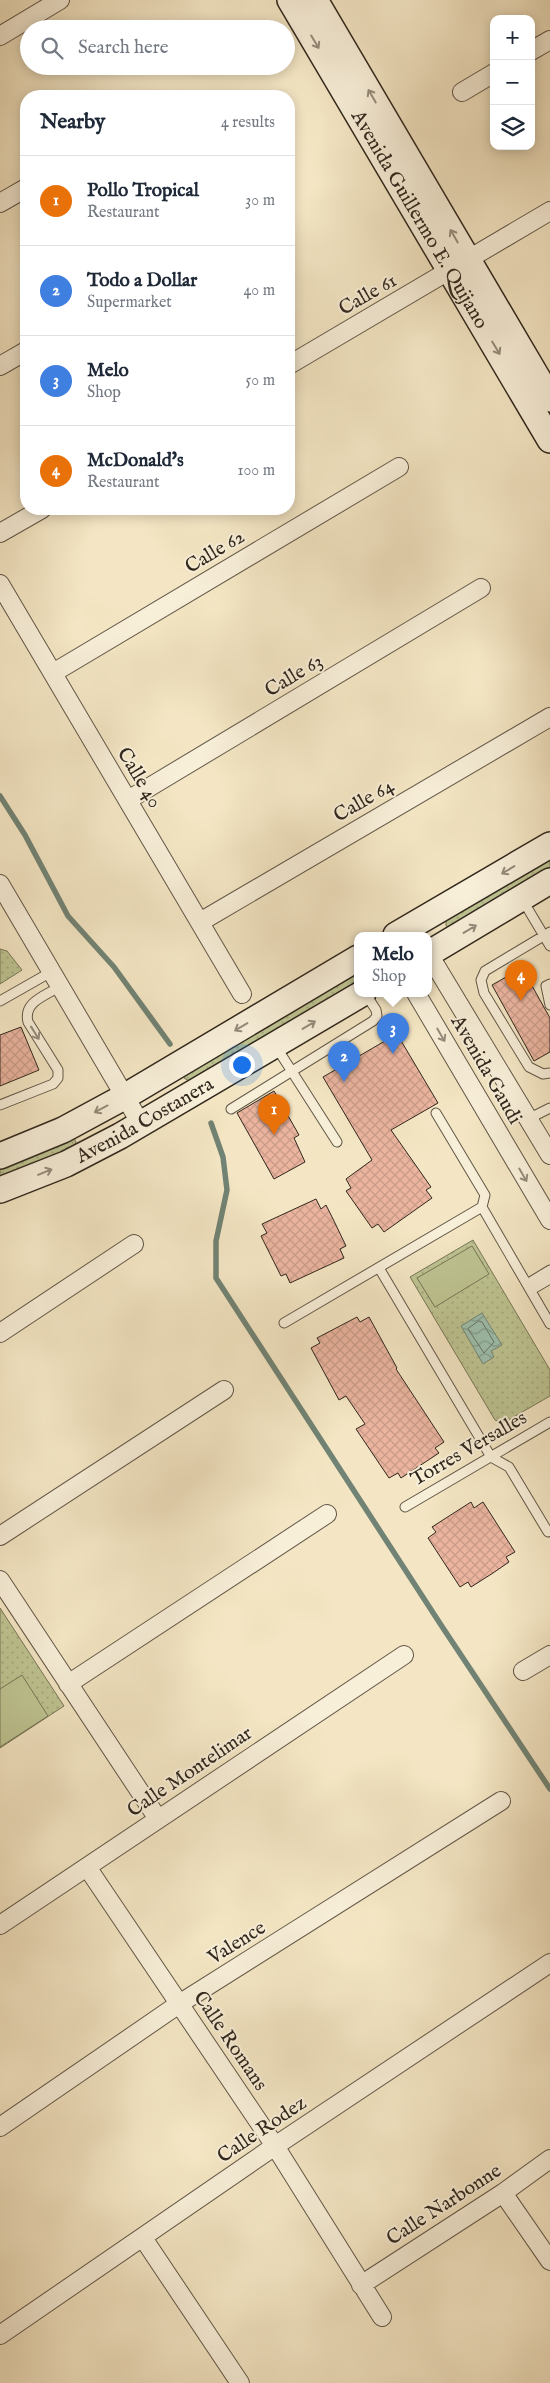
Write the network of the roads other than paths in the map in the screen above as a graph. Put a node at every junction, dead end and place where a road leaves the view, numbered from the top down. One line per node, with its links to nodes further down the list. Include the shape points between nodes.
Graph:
1 (60, 0): 4 (street)
2 (290, 0): 14 (street, Avenida Guillermo E. Quijano, one-way to 14)
3 (315, 0): 14 (street, Avenida Guillermo E. Quijano, one-way to 3)
4 (27, 20)
5 (20, 24): 6 (street)
6 (0, 36)
7 (550, 40): 8 (street)
8 (535, 49)
9 (490, 76): 10 (street)
10 (462, 92)
11 (20, 191): 12 (street)
12 (0, 203)
13 (550, 211): 14 (street, Calle 61)
14 (460, 266): 16 (street, Calle 61); 18 (street, Avenida Guillermo E. Quijano); 19 (street, Avenida Guillermo E. Quijano, one-way to 19)
15 (20, 354): 17 (street)
16 (295, 362)
17 (0, 366)
18 (550, 399)
19 (550, 440)
20 (399, 467): 25 (street, Calle 62)
21 (32, 515): 22 (street)
22 (0, 533)
23 (0, 584): 25 (street, Calle 40)
24 (481, 588): 27 (street, Calle 63)
25 (52, 673): 27 (street, Calle 40)
26 (550, 717): 32 (street, Calle 64)
27 (128, 800): 32 (street, Calle 40)
28 (550, 845): 33 (street, one-way to 33)
29 (550, 881): 31 (street)
30 (0, 884): 39 (street)
31 (522, 898): 34 (lane); 36 (street, one-way to 31)
32 (200, 922): 41 (street, Calle 40)
33 (409, 932)
34 (547, 933): 35 (lane); 49 (lane, via 484,971 481,980 484,992 529,1067 542,1074)
35 (550, 946)
36 (432, 951)
37 (354, 960): 50 (street, Avenida Costanera, one-way to 50)
38 (432, 960): 55 (street, Avenida Gaudi)
39 (55, 980): 45 (lane); 50 (street); 51 (lane, one-way to 51, via 26,1013 28,1022 58,1070 58,1078 53,1084)
40 (550, 984): 46 (lane, via 546,986)
41 (242, 994)
42 (357, 997): 47 (street, Avenida Costanera, one-way to 42)
43 (367, 997): 48 (lane, via 376,1010 377,1016 373,1021)
44 (418, 997): 62 (street, Avenida Gaudi, one-way to 62)
45 (0, 1001)
46 (550, 1005)
47 (275, 1045): 48 (lane); 56 (street, Avenida Costanera)
48 (292, 1071): 53 (lane); 57 (lane)
49 (550, 1073)
50 (124, 1097): 56 (street); 59 (street, Avenida Costanera, one-way to 59, via 63,1130)
51 (0, 1105)
52 (550, 1108): 55 (lane)
53 (232, 1109)
54 (436, 1113): 61 (lane, via 485,1195)
55 (528, 1119): 58 (street, Avenida Gaudi)
56 (141, 1124): 60 (street, Avenida Costanera, one-way to 56, via 66,1164)
57 (337, 1142)
58 (550, 1155)
59 (0, 1156)
60 (0, 1190)
61 (482, 1207): 64 (lane); 67 (lane)
62 (550, 1220)
63 (134, 1244): 70 (street)
64 (380, 1268): 69 (lane); 73 (lane)
65 (550, 1270): 67 (lane)
66 (550, 1279): 67 (lane)
67 (529, 1287): 68 (lane)
68 (549, 1319)
69 (284, 1323)
70 (0, 1333)
71 (224, 1390): 77 (street)
72 (550, 1422): 73 (lane, Torres Versalles)
73 (491, 1457): 74 (lane, Torres Versalles); 76 (lane, via 508,1467)
74 (405, 1507)
75 (326, 1514): 82 (street)
76 (548, 1532)
77 (0, 1536)
78 (0, 1580): 82 (street)
79 (404, 1655): 84 (street, Calle Montelimar)
80 (550, 1655): 81 (street)
81 (523, 1671)
82 (68, 1684): 84 (street)
83 (501, 1801): 88 (street, Valence)
84 (158, 1819): 85 (street, Calle Montelimar)
85 (87, 1867): 86 (street, Calle Montelimar); 88 (street, Calle Romans)
86 (0, 1924)
87 (550, 1963): 90 (street, Calle Rodez)
88 (179, 2004): 89 (street, Valence); 90 (street, Calle Romans)
89 (0, 2127)
90 (275, 2146): 93 (street, Calle Rodez); 95 (street, Calle Romans)
91 (550, 2159): 92 (street, Calle Narbonne)
92 (503, 2192): 94 (street); 95 (street, Calle Narbonne)
93 (143, 2238): 97 (street, Calle Rodez); 98 (street)
94 (550, 2260)
95 (361, 2285): 96 (street, Calle Romans)
96 (382, 2317)
97 (0, 2335)
98 (240, 2383)

